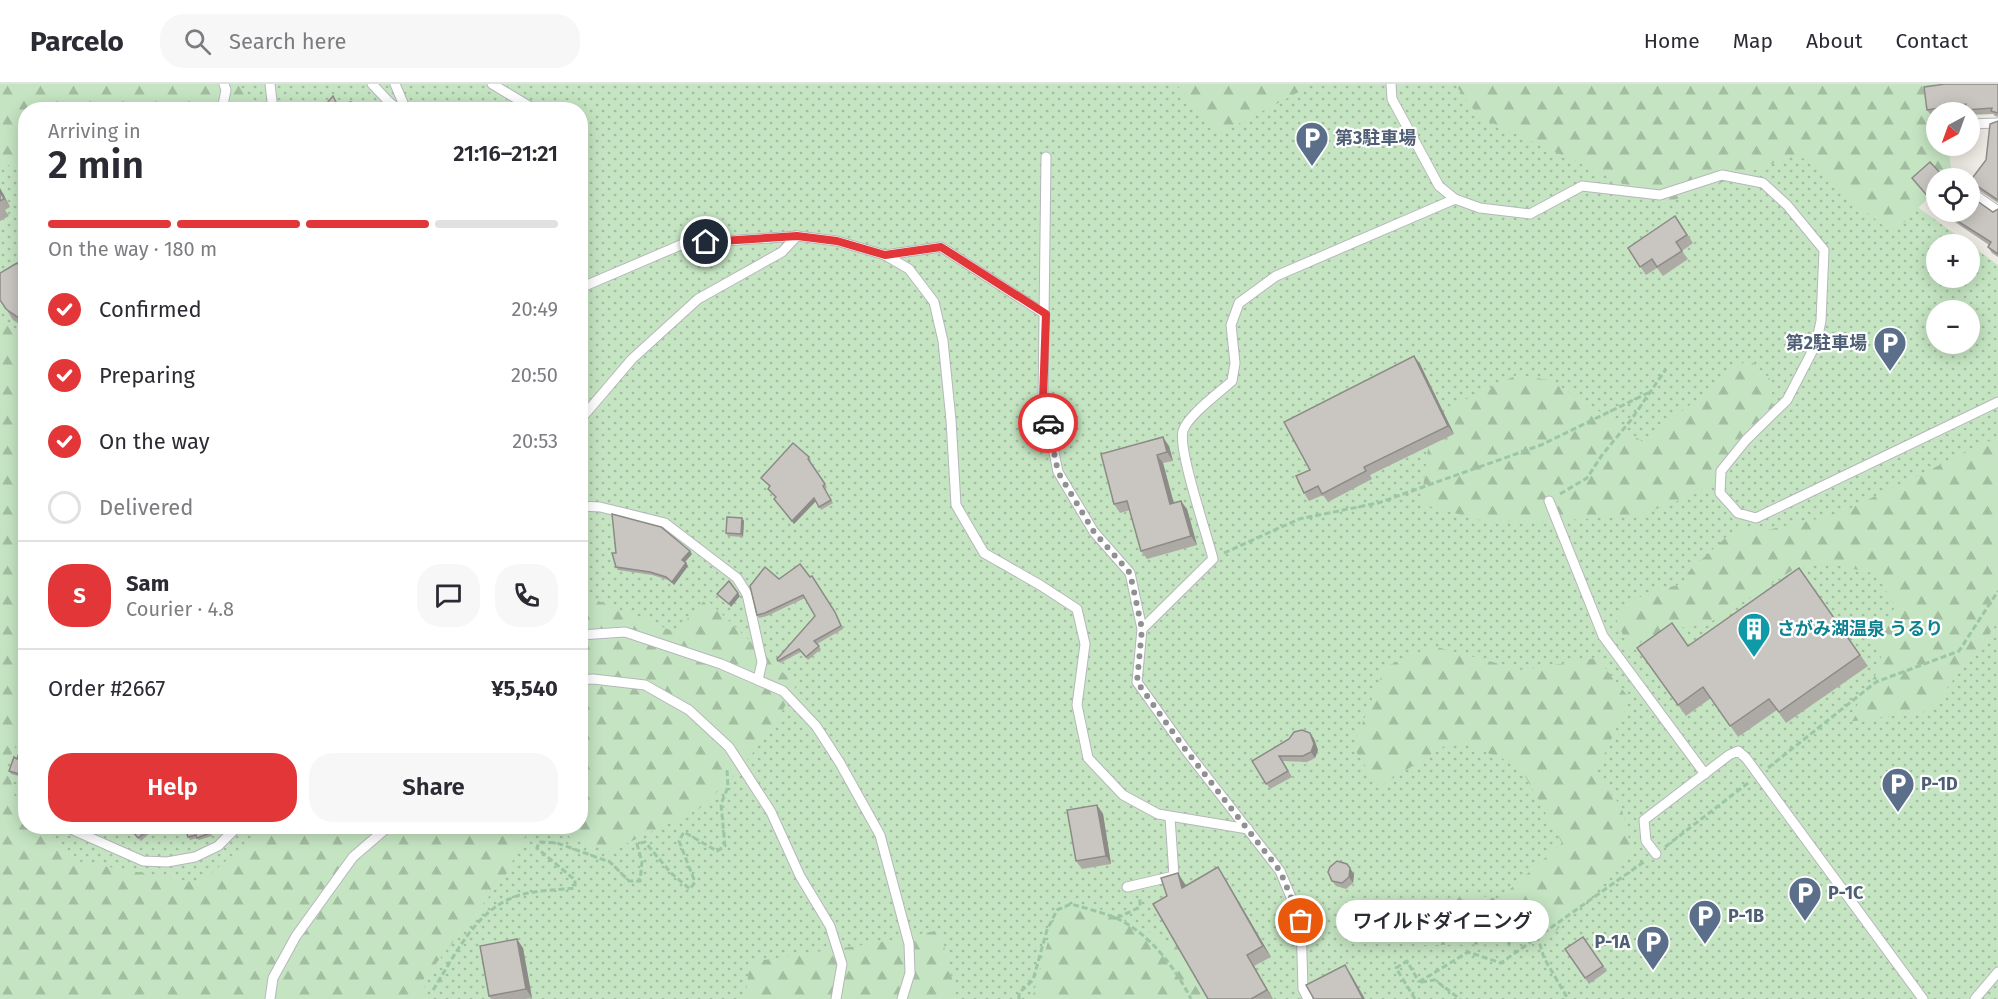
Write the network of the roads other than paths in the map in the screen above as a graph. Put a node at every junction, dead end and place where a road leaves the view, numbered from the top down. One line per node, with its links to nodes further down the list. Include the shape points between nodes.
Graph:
1 (224, 84): 7 (lane)
2 (270, 84): 8 (lane)
3 (372, 84): 9 (lane)
4 (395, 84): 10 (lane)
5 (492, 84): 11 (lane)
6 (1391, 84): 15 (lane, via 1392,99 1439,186)
7 (224, 102)
8 (272, 102)
9 (389, 102)
10 (403, 102)
11 (522, 102)
12 (1998, 123): 13 (lane)
13 (1980, 124)
14 (1046, 157): 21 (lane)
15 (1455, 199): 22 (lane, via 1530,214 1582,186 1660,195 1722,175 1763,183 1787,205 1824,250 1821,321 1816,345 1787,400 1720,471 1720,493 1738,513 1756,518); 26 (lane, via 1276,276 1239,303 1231,324 1235,363 1232,381 1183,430 1183,452 1213,558)
16 (1980, 199): 17 (lane)
17 (1998, 212)
18 (797, 236): 19 (lane, via 837,241); 20 (lane, via 683,244); 23 (lane, via 782,252 698,299 632,358)
19 (885, 255): 21 (lane, via 941,247); 31 (lane, via 909,268 934,302 943,341 956,505 984,553 1077,609 1085,645 1077,705 1088,758 1123,795)
20 (588, 285)
21 (1046, 314): 26 (lane, via 1043,399 1058,472 1094,532 1130,573)
22 (1998, 402)
23 (588, 410)
24 (1549, 501): 30 (lane, via 1603,636)
25 (588, 506): 29 (lane, via 665,523 737,578 747,594 762,662)
26 (1142, 629): 32 (lane, via 1137,682)
27 (588, 634): 29 (lane, via 625,632)
28 (588, 680): 40 (lane, via 645,686 689,710 729,747 771,812 800,876 830,926 842,964)
29 (758, 680): 41 (lane, via 783,691 816,726 880,835 909,945 910,973)
30 (1705, 774): 36 (lane, via 1644,820 1646,840); 43 (lane, via 1738,751 1746,758)
31 (1170, 817): 32 (lane); 37 (lane, via 1174,876)
32 (1248, 829): 42 (lane, via 1280,871 1301,921 1303,989)
33 (82, 834): 34 (lane, via 144,861 167,862 195,857 218,846)
34 (229, 834)
35 (380, 834): 39 (lane, via 353,857 296,936 273,978)
36 (1656, 854)
37 (1127, 887)
38 (1998, 972): 44 (lane)
39 (270, 999)
40 (836, 999)
41 (902, 999)
42 (1308, 999)
43 (1923, 999)
44 (1976, 999)

